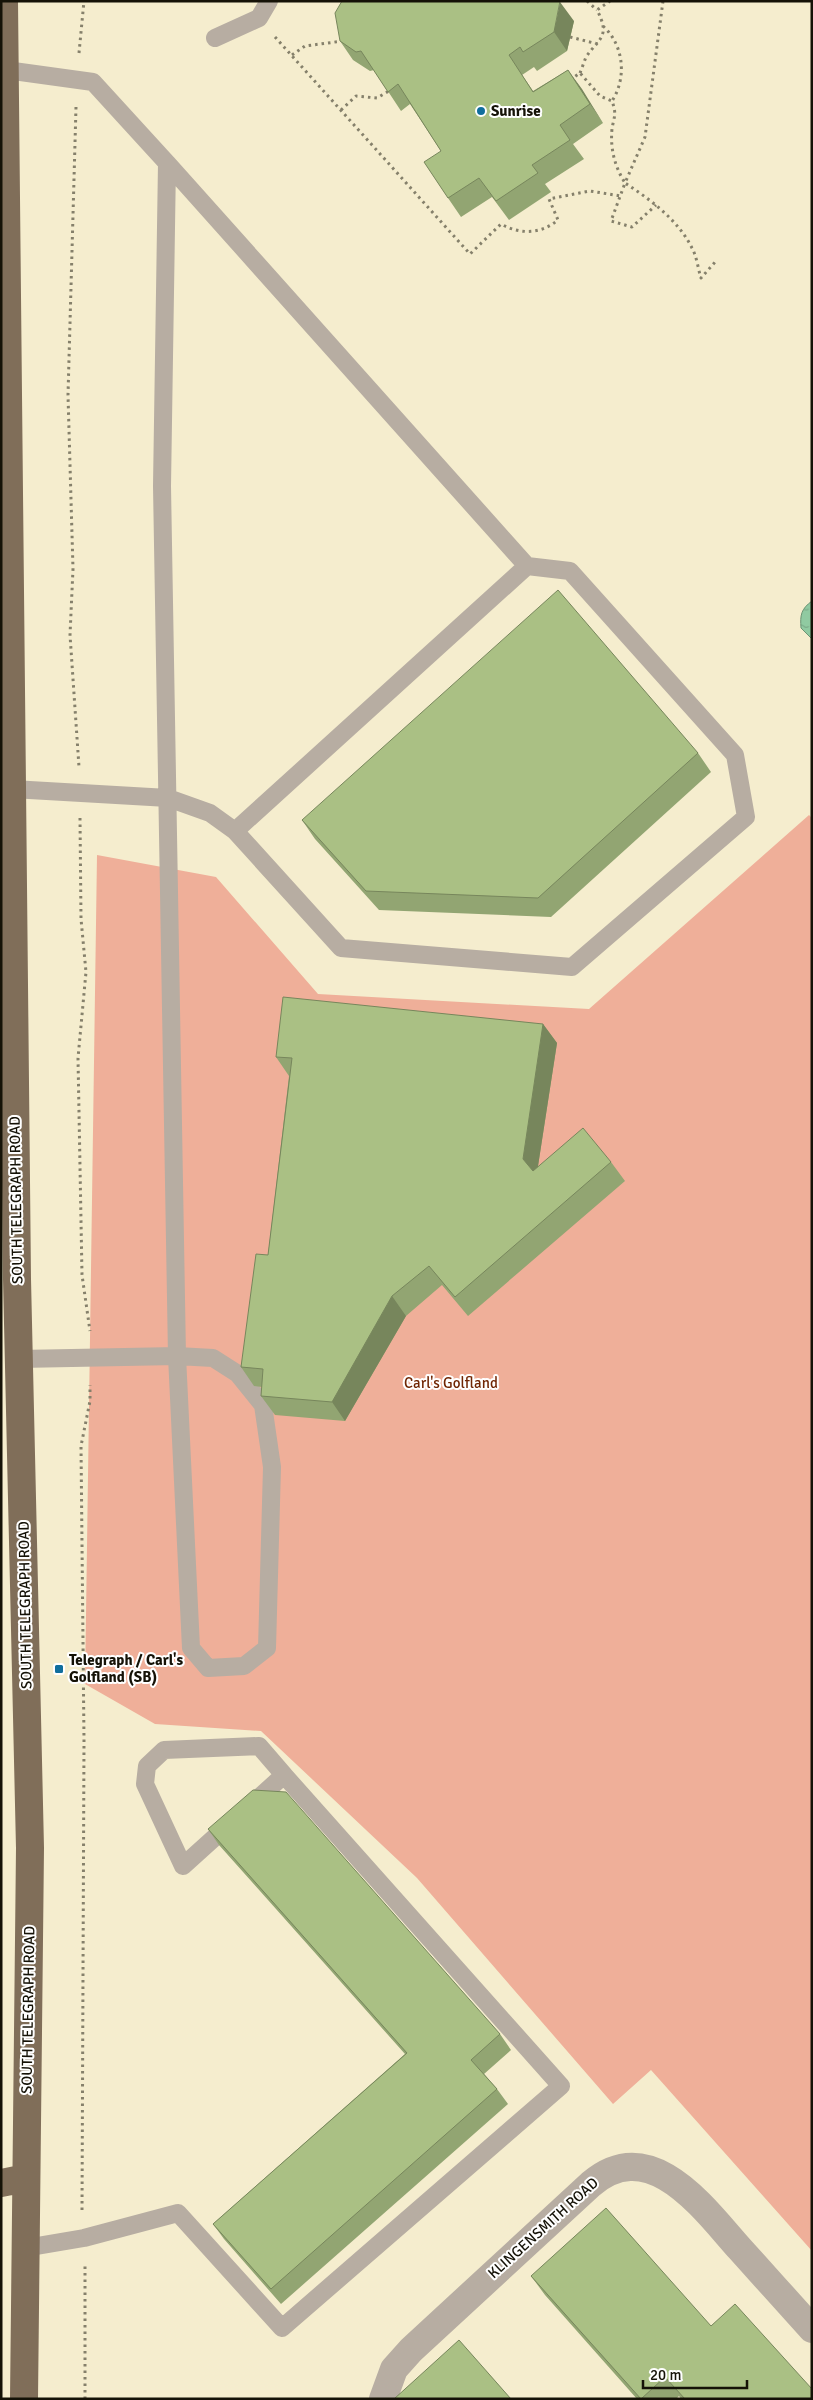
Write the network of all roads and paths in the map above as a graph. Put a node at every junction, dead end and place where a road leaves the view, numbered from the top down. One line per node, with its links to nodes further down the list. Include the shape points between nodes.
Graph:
1 (4, 1): 16 (highway, SOUTH TELEGRAPH ROAD)
2 (84, 1): 14 (path)
3 (269, 1): 10 (lane, via 259,18)
4 (587, 1): 7 (path)
5 (610, 1): 7 (path)
6 (663, 1): 24 (path, via 645,137)
7 (596, 10): 8 (path)
8 (603, 26): 13 (path); 21 (path, via 619,46 622,70 620,90)
9 (270, 31): 15 (path)
10 (215, 38)
11 (570, 38): 13 (path)
12 (350, 40): 15 (path, via 305,46)
13 (598, 45): 17 (path, via 586,58)
14 (79, 47)
15 (292, 55): 22 (path)
16 (6, 70): 23 (lane, via 92,82); 28 (highway, SOUTH TELEGRAPH ROAD)
17 (580, 73): 18 (path); 21 (path, via 600,96)
18 (568, 81)
19 (388, 91): 22 (path, via 378,98 356,96)
20 (76, 99): 30 (path, via 68,395 73,569 70,636)
21 (612, 102): 24 (path, via 616,112 612,144 616,169)
22 (341, 110): 25 (path, via 470,254 502,224 528,233 549,228 558,220 549,200 590,191)
23 (167, 163): 29 (lane); 32 (lane, via 162,486)
24 (626, 183): 25 (path); 26 (path)
25 (621, 196): 26 (path, via 611,221 632,227)
26 (656, 205): 27 (path, via 676,223 693,249 701,278)
27 (716, 261)
28 (5, 288): 31 (highway, SOUTH TELEGRAPH ROAD)
29 (527, 566): 34 (lane); 34 (lane, via 570,571 735,755 746,817 572,968 341,948)
30 (79, 764)
31 (12, 788): 32 (lane); 35 (highway, SOUTH TELEGRAPH ROAD)
32 (168, 798): 34 (lane, via 210,814); 39 (lane)
33 (81, 829): 38 (path, via 81,919 86,972 78,1058 82,1265)
34 (236, 831)
35 (8, 983): 37 (highway, SOUTH TELEGRAPH ROAD)
36 (1, 1251): 37 (highway)
37 (17, 1278): 40 (highway, SOUTH TELEGRAPH ROAD)
38 (90, 1332)
39 (177, 1356): 39 (lane, via 213,1358 238,1374 263,1404 272,1466 267,1648 244,1666 208,1668 191,1648); 40 (lane)
40 (19, 1359): 43 (highway, SOUTH TELEGRAPH ROAD, via 30,1848)
41 (90, 1381): 44 (path, via 82,1446)
42 (284, 1775): 42 (lane, via 183,1866 145,1784 147,1766 164,1750 259,1746); 45 (lane, via 561,2086 282,2328 178,2213 84,2238)
43 (14, 2181): 45 (highway, SOUTH TELEGRAPH ROAD)
44 (82, 2206)
45 (26, 2248): 48 (highway, SOUTH TELEGRAPH ROAD)
46 (86, 2275): 49 (path)
47 (812, 2329): 50 (street, KLINGENSMITH ROAD, via 679,2184 650,2170 624,2169 603,2175 591,2184 410,2350 394,2369)
48 (24, 2399)
49 (85, 2399)
50 (383, 2399)

